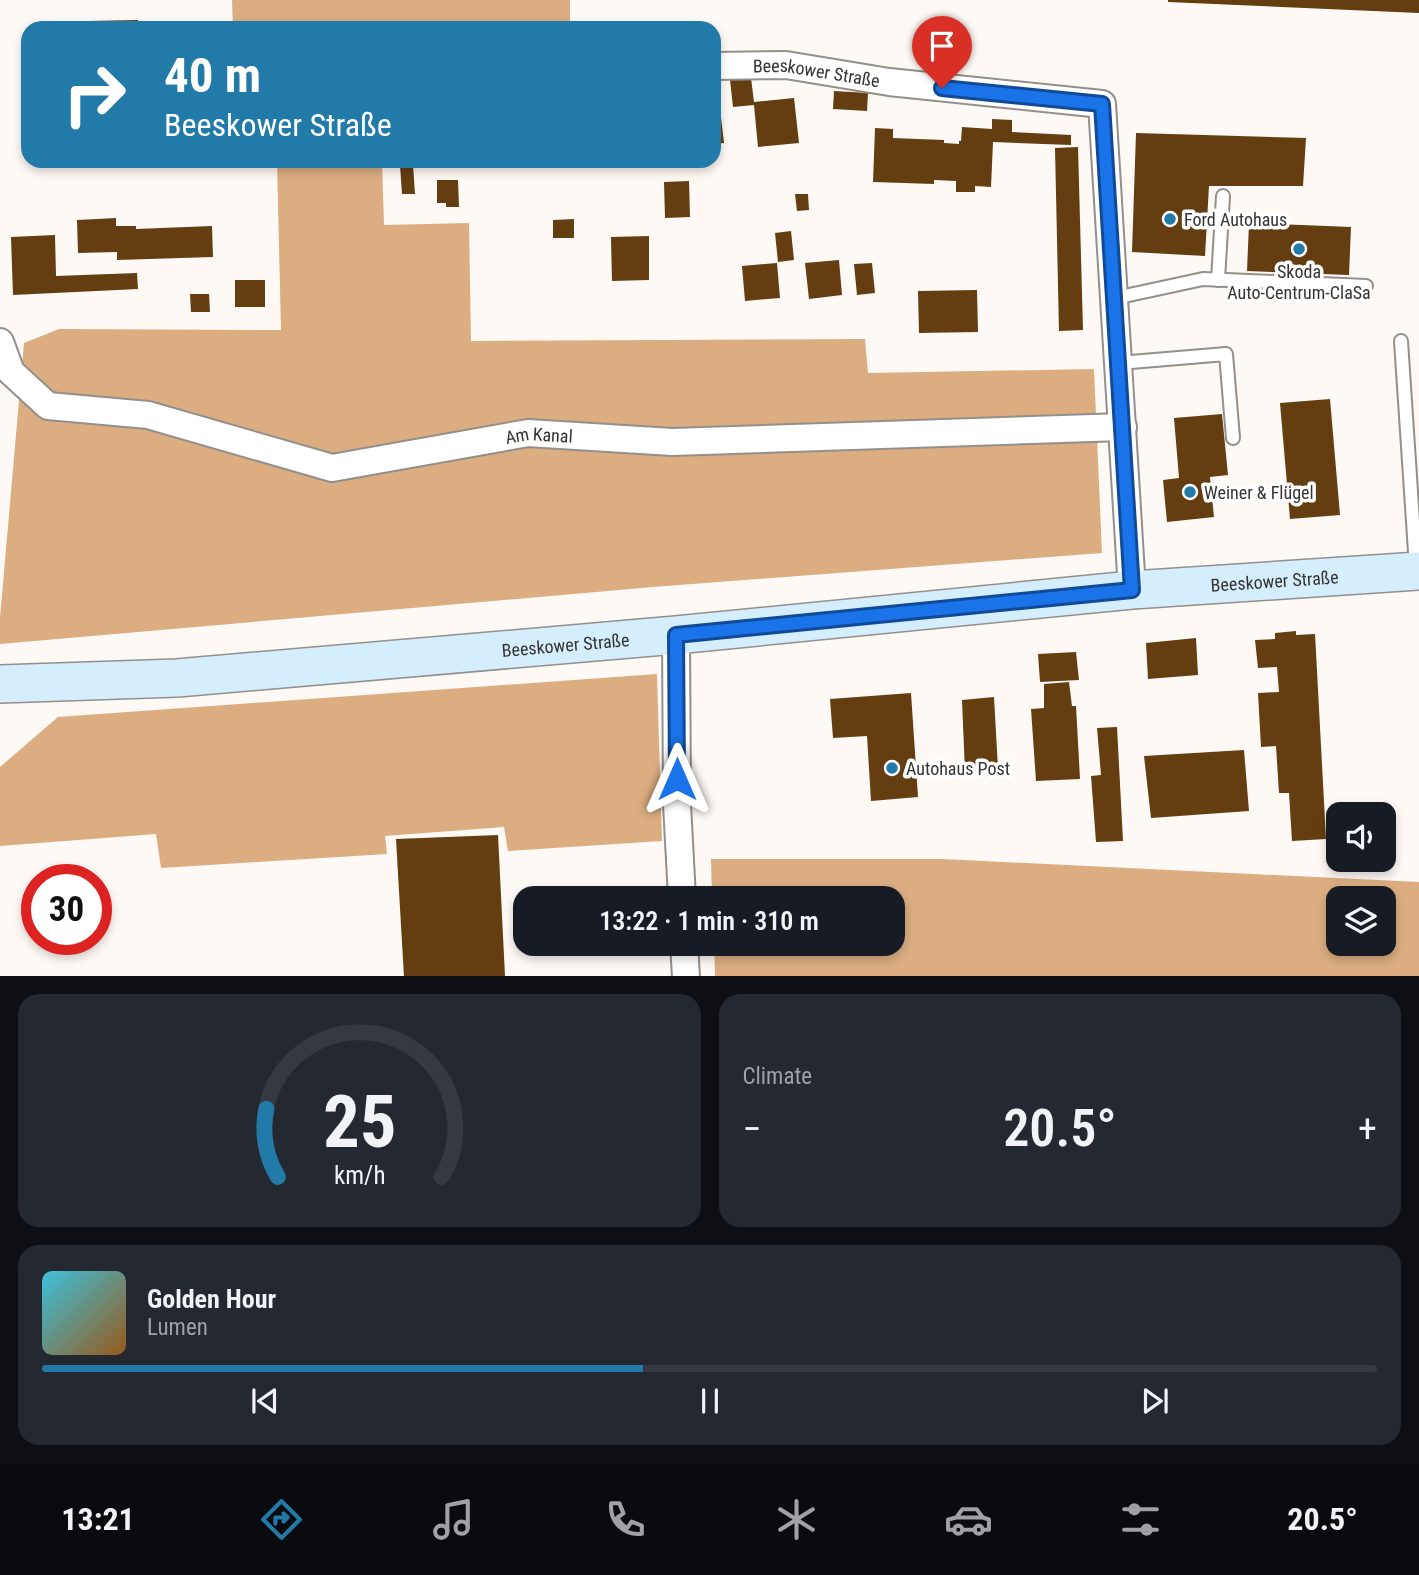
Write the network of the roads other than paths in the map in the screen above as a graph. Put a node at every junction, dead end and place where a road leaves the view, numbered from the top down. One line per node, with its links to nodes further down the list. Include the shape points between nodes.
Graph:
1 (721, 66): 5 (street, Beeskower Straße, via 786,65 889,82 1102,104)
2 (1223, 196): 3 (lane)
3 (1218, 279): 4 (lane); 5 (lane)
4 (1366, 286)
5 (1115, 298): 8 (street, Beeskower Straße)
6 (1401, 341): 11 (lane)
7 (0, 342): 9 (street, Am Kanal, via 11,372 48,407 148,415 332,468 528,433 672,442)
8 (1119, 363): 9 (street, Beeskower Straße); 10 (lane, via 1226,354)
9 (1123, 427): 12 (street, Beeskower Straße)
10 (1233, 438)
11 (1418, 571): 12 (street, Beeskower Straße)
12 (1132, 590): 13 (street, Beeskower Straße)
13 (676, 635): 14 (street, Beeskower Straße, via 177,678); 15 (street)
14 (0, 684)
15 (681, 886)
16 (685, 956): 17 (street)
17 (686, 976)

